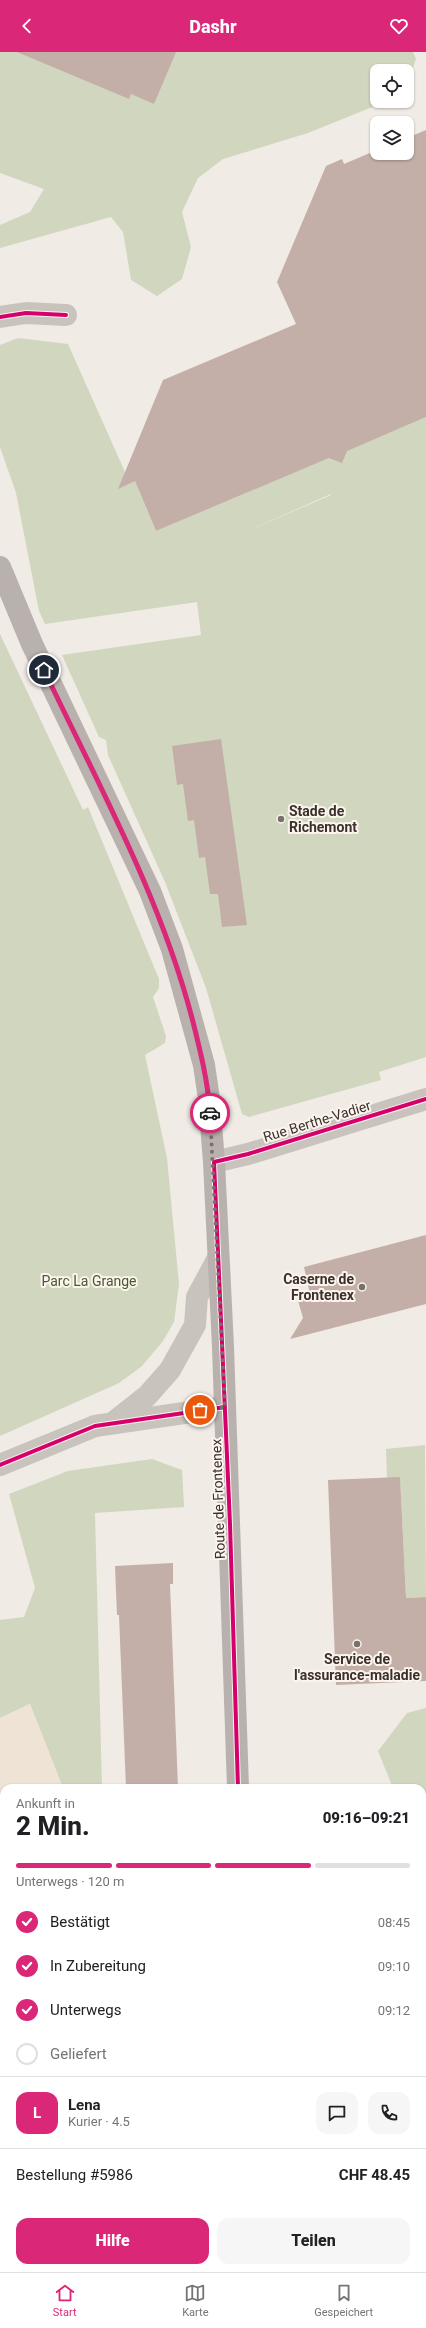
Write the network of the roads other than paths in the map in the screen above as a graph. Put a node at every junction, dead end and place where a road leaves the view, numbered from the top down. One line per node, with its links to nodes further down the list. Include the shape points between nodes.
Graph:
1 (66, 315): 2 (street, via 26,313)
2 (0, 317)
3 (0, 567): 5 (main road, Route de Frontenex, via 32,644 150,891 172,949 204,1065)
4 (426, 1099): 5 (street, Rue Berthe-Vadier, via 248,1154)
5 (214, 1162): 6 (main road, Route de Frontenex)
6 (218, 1258): 7 (main road, Route de Frontenex); 8 (street, via 197,1297 195,1326 170,1370 147,1396)
7 (225, 1407): 8 (street); 10 (main road, Route de Frontenex)
8 (112, 1423): 9 (street, via 72,1434)
9 (0, 1465)
10 (238, 1784)

